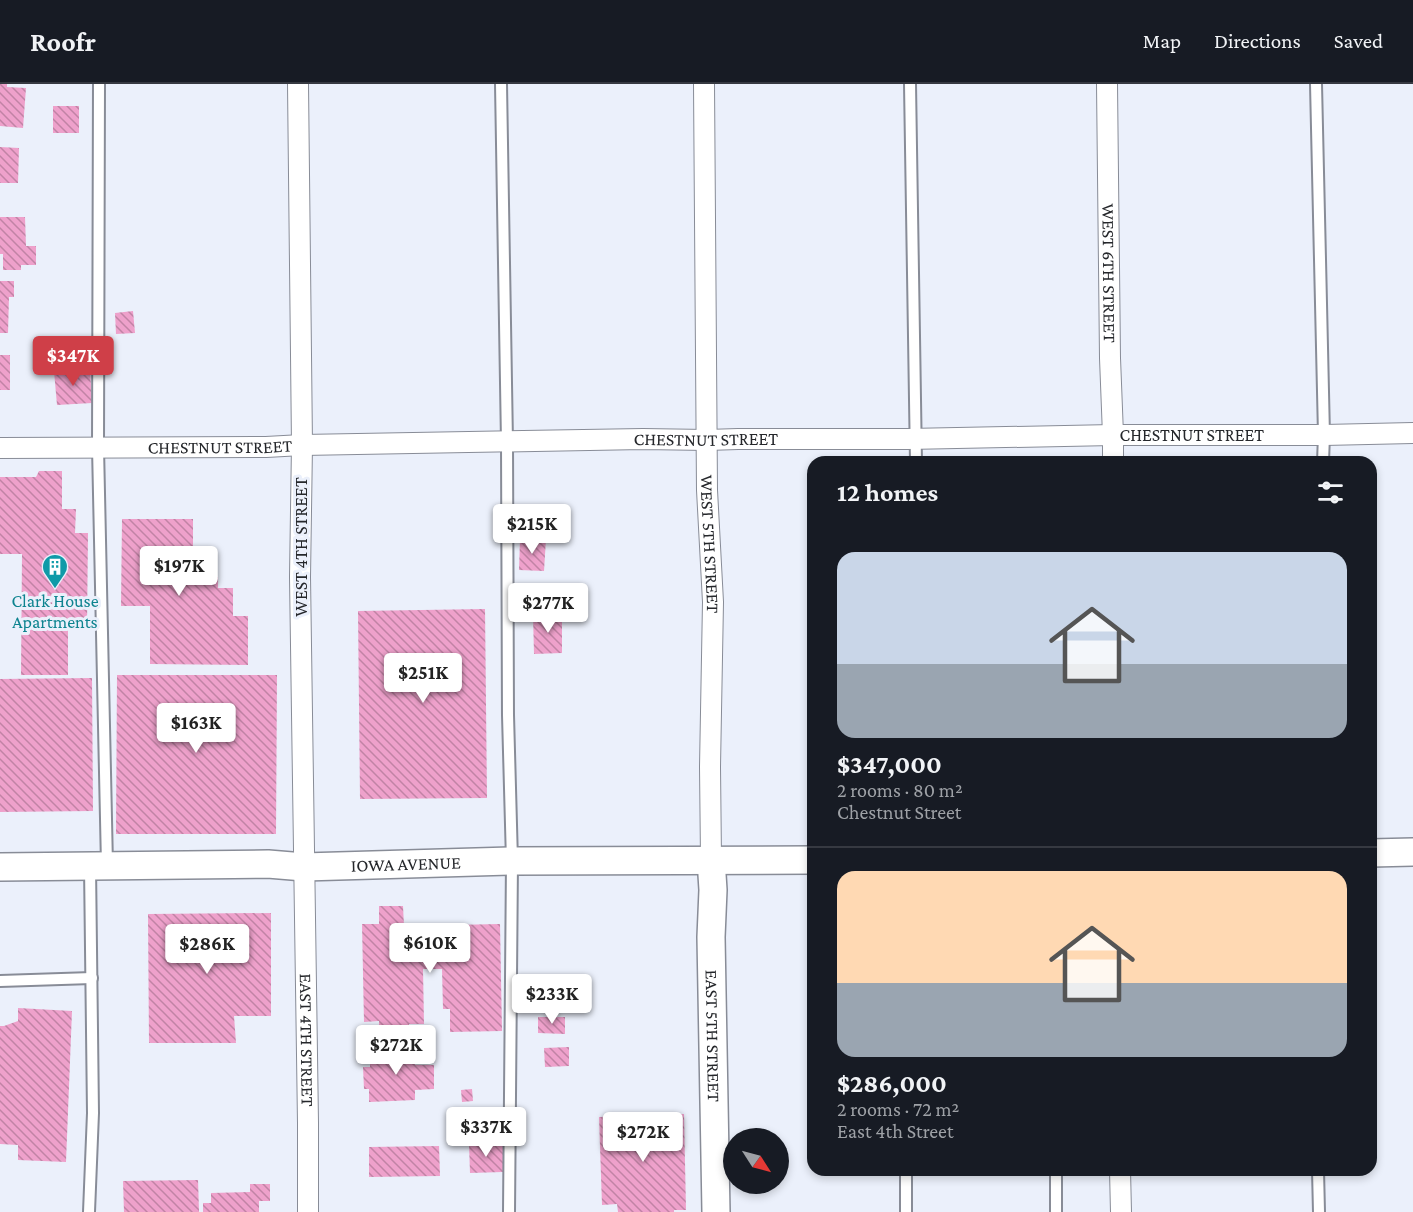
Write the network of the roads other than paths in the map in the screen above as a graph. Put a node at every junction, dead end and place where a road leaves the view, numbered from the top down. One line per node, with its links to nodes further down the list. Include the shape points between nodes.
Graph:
1 (99, 84): 15 (lane)
2 (298, 84): 14 (street, WEST 4TH STREET)
3 (501, 84): 13 (lane)
4 (704, 84): 12 (street, WEST 5TH STREET)
5 (910, 84): 11 (lane)
6 (1107, 84): 9 (street, WEST 6TH STREET)
7 (1316, 84): 10 (lane)
8 (1413, 433): 10 (street, CHESTNUT STREET)
9 (1113, 435): 10 (street, CHESTNUT STREET); 11 (street, CHESTNUT STREET); 18 (street, WEST 6TH STREET)
10 (1323, 435): 19 (lane)
11 (915, 439): 12 (street, CHESTNUT STREET); 17 (lane)
12 (707, 441): 13 (street, CHESTNUT STREET); 22 (street, WEST 5TH STREET, via 713,602)
13 (507, 442): 14 (street, CHESTNUT STREET); 24 (lane)
14 (302, 445): 15 (street, CHESTNUT STREET); 27 (street, WEST 4TH STREET)
15 (98, 447): 16 (street, CHESTNUT STREET); 25 (lane)
16 (0, 448)
17 (916, 456)
18 (1113, 456)
19 (1323, 456)
20 (1413, 852): 21 (street)
21 (1377, 853)
22 (711, 860): 23 (street, IOWA AVENUE); 24 (street, IOWA AVENUE); 37 (street, EAST 5TH STREET)
23 (807, 860)
24 (512, 861): 27 (street, IOWA AVENUE); 36 (lane)
25 (99, 866): 26 (street, IOWA AVENUE); 27 (street, IOWA AVENUE); 28 (lane)
26 (0, 867)
27 (304, 867): 35 (street, EAST 4TH STREET)
28 (92, 978): 29 (lane); 34 (lane)
29 (0, 981)
30 (906, 1176): 38 (lane)
31 (1056, 1176): 39 (lane)
32 (1120, 1176): 40 (street)
33 (1318, 1176): 41 (lane)
34 (89, 1212)
35 (308, 1212)
36 (509, 1212)
37 (716, 1212)
38 (906, 1212)
39 (1056, 1212)
40 (1121, 1212)
41 (1319, 1212)

